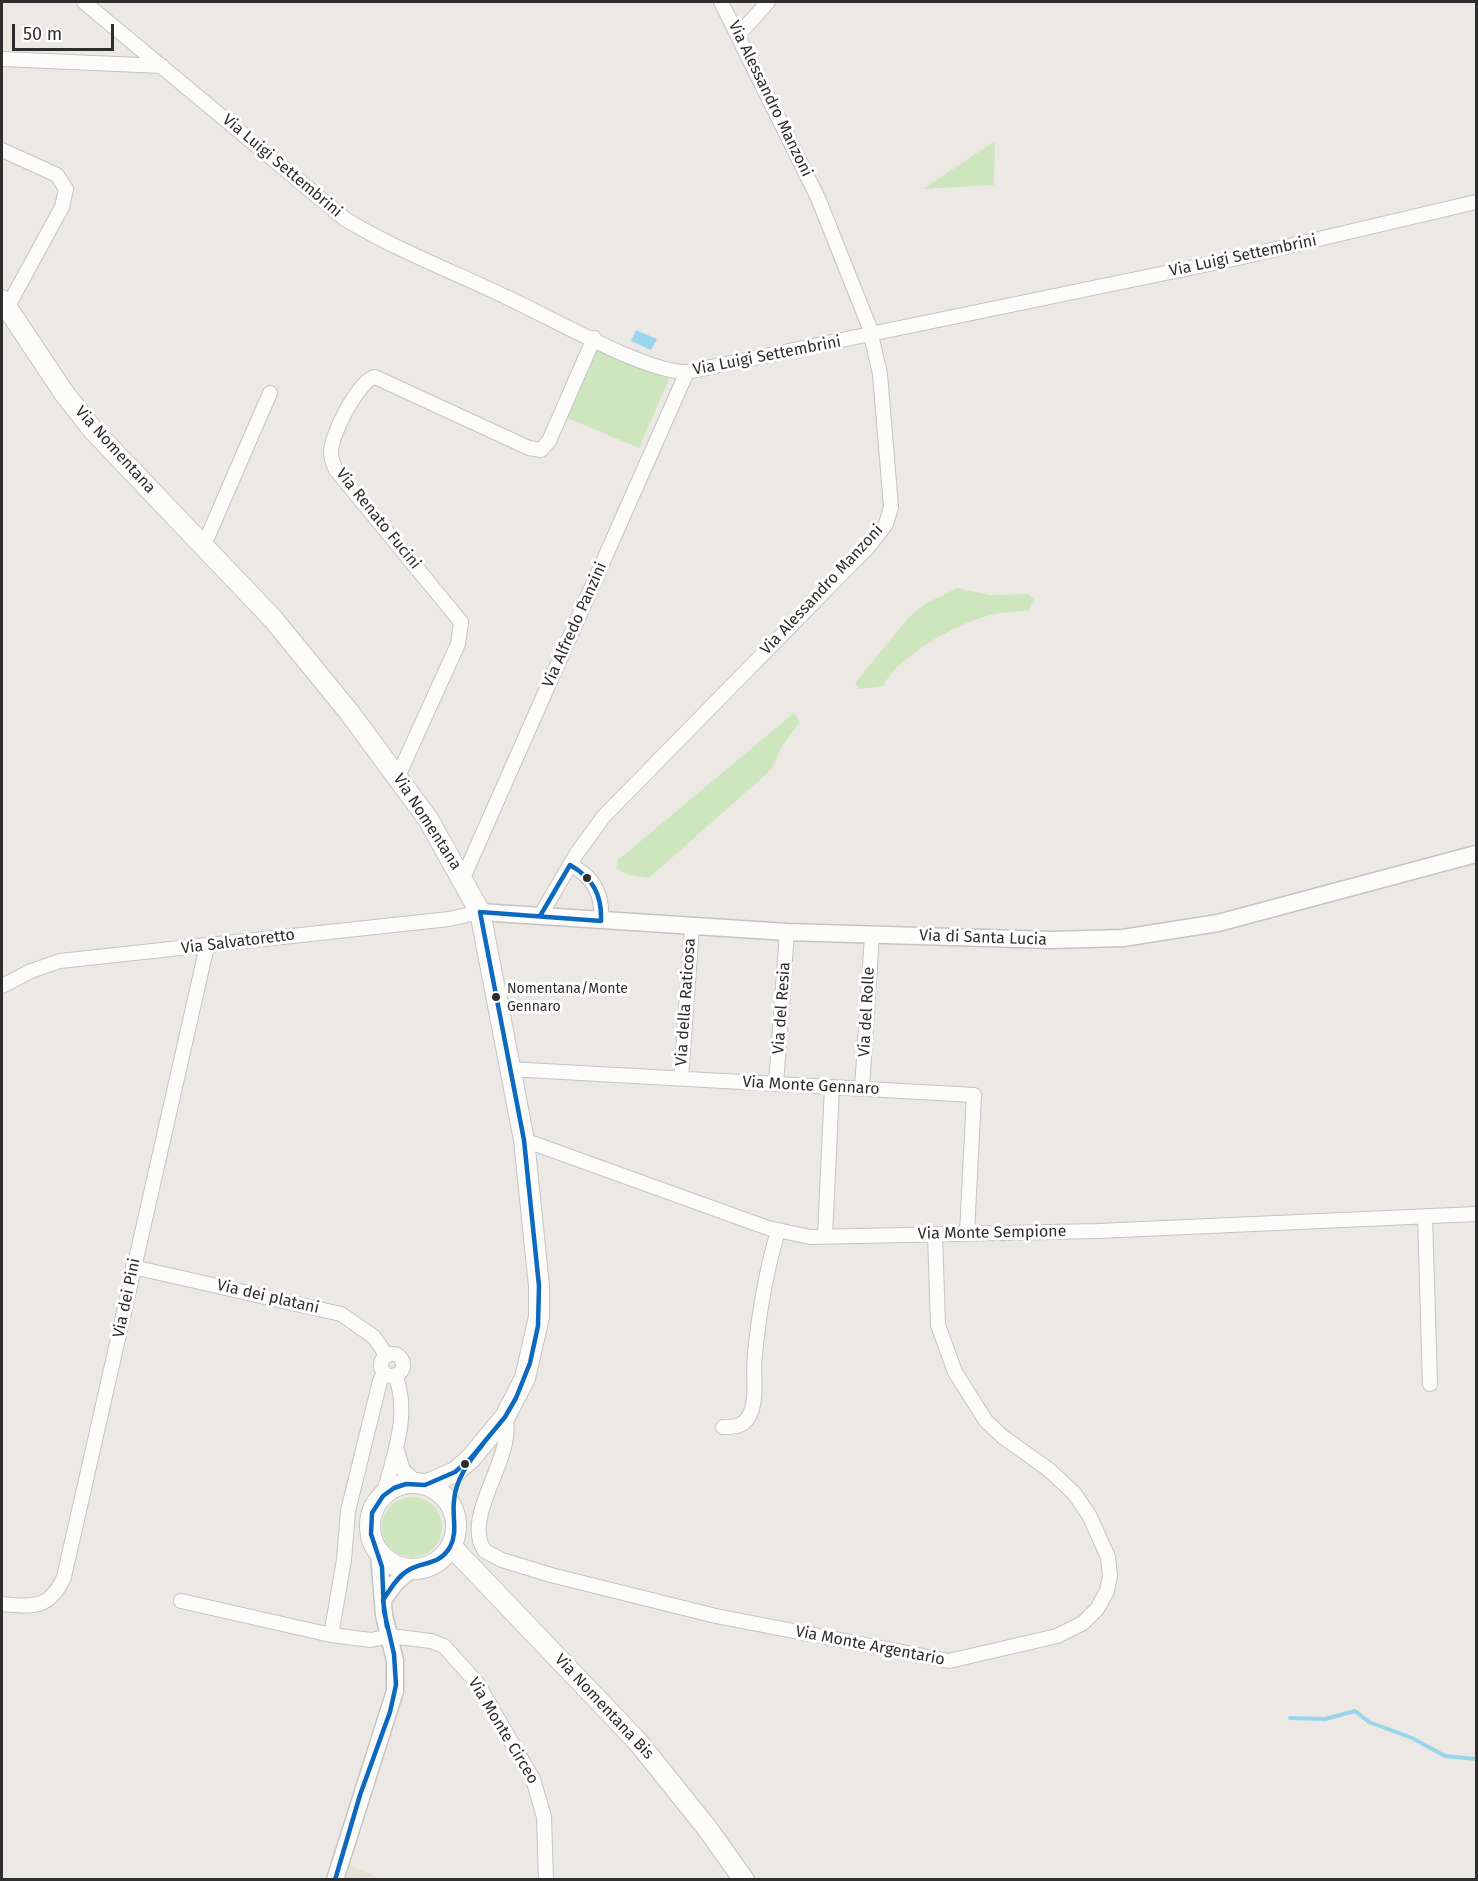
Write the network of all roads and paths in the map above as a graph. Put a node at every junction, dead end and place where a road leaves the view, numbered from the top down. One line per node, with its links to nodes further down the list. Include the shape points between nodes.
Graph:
1 (84, 2): 6 (street, Via Luigi Settembrini)
2 (721, 2): 4 (street, Via Alessandro Manzoni)
3 (768, 2): 4 (street)
4 (739, 34): 10 (street, Via Alessandro Manzoni, via 818,198)
5 (2, 59): 6 (street)
6 (162, 66): 11 (street, Via Luigi Settembrini, via 345,219)
7 (2, 150): 9 (street, via 57,175 66,189 62,207)
8 (1476, 202): 10 (street, Via Luigi Settembrini, via 1238,258)
9 (5, 303): 14 (main road, Via Nomentana, via 93,430)
10 (872, 335): 12 (street, Via Luigi Settembrini); 17 (street, Via Alessandro Manzoni, via 891,478 891,507 886,524 869,546 621,798)
11 (594, 338): 12 (street, Via Luigi Settembrini, via 656,366); 15 (street, Via Renato Fucini, via 549,441 541,450 375,377 360,387 336,432 331,452 336,470 461,622 458,644)
12 (687, 372): 18 (street, Via Alfredo Panzini)
13 (270, 393): 14 (street)
14 (204, 545): 15 (main road, Via Nomentana, via 273,619)
15 (398, 776): 18 (main road, Via Nomentana)
16 (1476, 854): 24 (street, Via di Santa Lucia, via 1218,923 1150,936 1051,940)
17 (570, 865): 20 (street, Via Alessandro Manzoni); 21 (street, via 590,877 602,904)
18 (463, 878): 19 (main road, Via Nomentana)
19 (480, 912): 20 (street, Via di Santa Lucia); 25 (street, Via Salvatoretto, via 449,919); 27 (main road, Via Nomentana)
20 (540, 916): 21 (street, Via di Santa Lucia)
21 (601, 921): 22 (street, Via di Santa Lucia)
22 (692, 927): 23 (street, Via di Santa Lucia); 28 (street, Via della Raticosa)
23 (787, 932): 24 (street, Via di Santa Lucia); 29 (street, Via del Resia)
24 (872, 935): 31 (street, Via del Rolle)
25 (207, 946): 26 (street, Via Salvatoretto, via 60,961); 39 (street, Via dei Pini)
26 (2, 986)
27 (509, 1069): 28 (street, Via Monte Gennaro); 32 (main road, Via Nomentana)
28 (681, 1078): 29 (street, Via Monte Gennaro)
29 (776, 1084): 30 (street, Via Monte Gennaro)
30 (832, 1087): 31 (street, Via Monte Gennaro); 38 (street)
31 (862, 1089): 36 (street, Via Monte Gennaro, via 974,1095)
32 (524, 1140): 35 (street, Via Monte Sempione); 42 (main road, Via Nomentana, via 539,1317 525,1378)
33 (1476, 1214): 34 (street, Via Monte Sempione)
34 (1425, 1216): 36 (street, Via Monte Sempione); 41 (street)
35 (778, 1231): 38 (street, Via Monte Sempione); 43 (street, via 755,1348 752,1407 740,1425)
36 (967, 1233): 37 (street, Via Monte Sempione)
37 (935, 1234): 38 (street, Via Monte Sempione); 42 (street, Via Monte Argentario, via 938,1325 955,1372 986,1421 1074,1492 1108,1557 1109,1580 1102,1600 1083,1623 1061,1635 949,1661 716,1616 502,1560 485,1551 479,1533 507,1437)
38 (825, 1236)
39 (134, 1267): 40 (street, Via dei platani, via 341,1314 374,1337 387,1356 393,1354 402,1359 402,1369); 54 (street, Via dei Pini, via 64,1577 53,1596 42,1603)
40 (390, 1374): 44 (street, via 402,1400); 55 (street, via 380,1381 348,1511)
41 (1430, 1384)
42 (505, 1417): 45 (main road, Via Nomentana)
43 (723, 1427)
44 (397, 1449): 46 (street, via 402,1470); 47 (street)
45 (471, 1458): 46 (main road, Via Nomentana, via 455,1472); 48 (main road, Via Nomentana, via 454,1495)
46 (421, 1485): 47 (main road, via 405,1484); 48 (main road, via 437,1491)
47 (383, 1496): 50 (main road, via 370,1524)
48 (453, 1512): 49 (main road, via 456,1524)
49 (451, 1546): 51 (main road, via 435,1563); 59 (main road, Via Nomentana Bis, via 638,1742)
50 (379, 1553): 51 (main road, via 388,1562); 52 (street)
51 (412, 1569): 52 (street, via 396,1582)
52 (384, 1600): 56 (street)
53 (181, 1601): 55 (street)
54 (2, 1604)
55 (331, 1635): 56 (street, via 371,1640)
56 (390, 1636): 57 (street, via 396,1666 393,1700); 58 (street, Via Monte Circeo, via 444,1646 477,1683 539,1793 545,1827)
57 (335, 1880)
58 (546, 1880)
59 (744, 1880)

